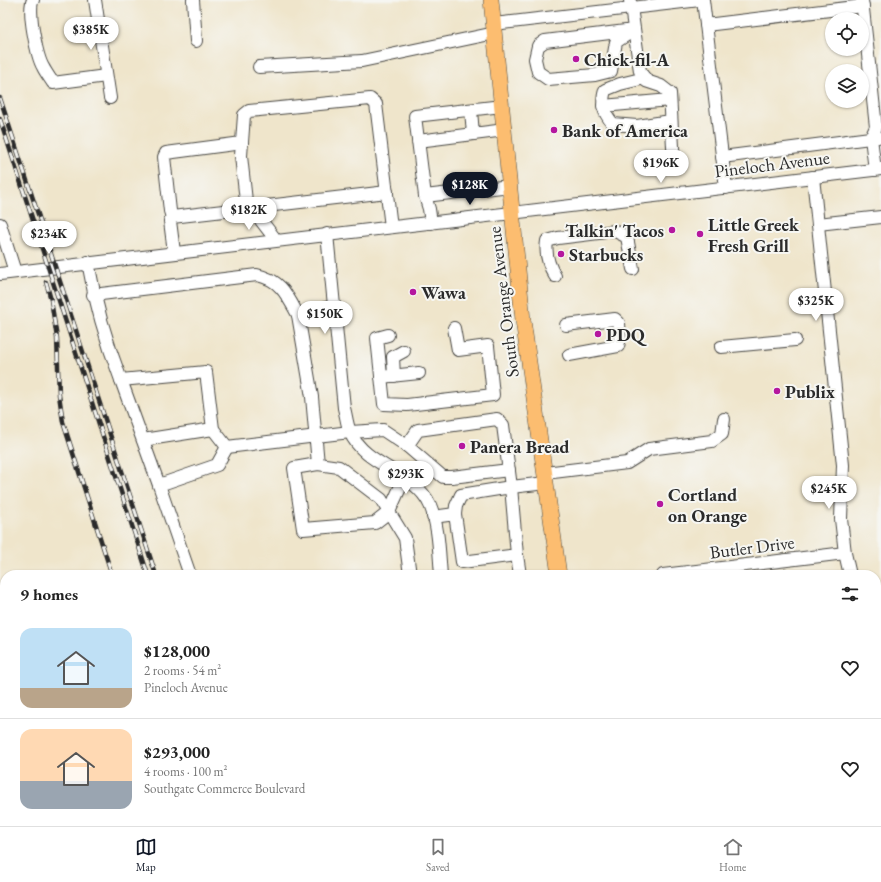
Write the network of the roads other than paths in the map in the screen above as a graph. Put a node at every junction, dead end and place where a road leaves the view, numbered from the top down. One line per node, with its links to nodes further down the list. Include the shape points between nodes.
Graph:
1 (33, 0): 16 (street, via 32,25 42,66 53,83)
2 (95, 0): 16 (street)
3 (193, 0): 13 (street)
4 (491, 0): 10 (main road, South Orange Avenue)
5 (700, 0): 8 (street)
6 (703, 0): 9 (street)
7 (862, 3): 9 (street); 26 (street)
8 (630, 5): 10 (street); 11 (street)
9 (706, 25): 29 (street)
10 (494, 28): 15 (street, via 362,61); 20 (main road, South Orange Avenue)
11 (634, 30): 12 (street); 14 (street, via 616,42); 17 (street, via 640,71)
12 (591, 35): 14 (street, via 604,41); 14 (street, via 545,41 538,46 535,59 538,72 548,79 595,75 611,71)
13 (196, 41)
14 (613, 60)
15 (259, 67)
16 (106, 76): 18 (street)
17 (645, 78): 19 (street, via 646,81 661,86 670,93); 21 (street, via 606,90)
18 (110, 98)
19 (670, 100): 21 (street); 23 (street)
20 (502, 106): 22 (street); 24 (main road, South Orange Avenue)
21 (603, 106): 23 (street, via 605,115 613,124 637,126)
22 (470, 110): 25 (street); 27 (street, via 415,116)
23 (671, 121): 30 (street)
24 (505, 130): 25 (street); 33 (main road, South Orange Avenue)
25 (473, 134): 27 (street)
26 (876, 137): 29 (street); 31 (street)
27 (418, 141): 36 (street)
28 (242, 143): 35 (street, via 244,115 249,112 370,99 376,104); 37 (street, via 246,201); 39 (street, via 166,153 164,157)
29 (722, 157): 34 (street)
30 (674, 165)
31 (878, 170): 32 (street, Pineloch Avenue)
32 (813, 177): 34 (street, Pineloch Avenue); 43 (street)
33 (510, 186): 36 (street); 38 (main road, South Orange Avenue)
34 (726, 188): 38 (street, Pineloch Avenue)
35 (387, 192): 37 (street); 44 (street)
36 (425, 196): 41 (street)
37 (252, 209): 39 (street); 46 (street)
38 (512, 213): 41 (street, Pineloch Avenue); 76 (main road, South Orange Avenue, via 523,320)
39 (172, 217): 47 (street, via 170,221)
40 (881, 217): 43 (street)
41 (431, 223): 44 (street, Pineloch Avenue)
42 (0, 224): 50 (street)
43 (818, 224): 83 (street, via 843,465 841,519)
44 (391, 227): 45 (street, Pineloch Avenue)
45 (327, 234): 46 (street, Pineloch Avenue); 54 (street)
46 (276, 240): 47 (street, Pineloch Avenue)
47 (174, 252): 48 (street, Pineloch Avenue)
48 (88, 262): 50 (street, Pineloch Avenue); 53 (street)
49 (633, 269): 52 (street, via 627,237 615,231 547,241 550,269)
50 (15, 272): 51 (street, Pineloch Avenue)
51 (0, 274)
52 (555, 276)
53 (94, 295): 55 (street, via 257,275 267,277 284,289); 66 (street)
54 (334, 306): 55 (street); 69 (street, via 344,408)
55 (298, 315): 70 (street, via 312,397)
56 (566, 325): 62 (street, via 615,319 619,323 618,346)
57 (454, 328): 65 (street, via 458,350 488,346 493,395 407,405 384,404)
58 (388, 335): 65 (street, via 377,338)
59 (795, 340): 60 (street)
60 (721, 347)
61 (404, 351): 64 (street, via 393,357)
62 (569, 355)
63 (419, 373): 64 (street)
64 (394, 376): 65 (street)
65 (381, 377)
66 (120, 380): 68 (street, via 206,372); 71 (street)
67 (724, 419): 76 (street, via 722,434 712,441 648,450 627,463)
68 (214, 429): 71 (street); 73 (street)
69 (350, 432): 70 (street); 72 (street, via 383,430); 77 (street, via 364,452)
70 (315, 437): 73 (street); 74 (street)
71 (143, 440): 78 (street)
72 (407, 446): 75 (street, via 443,477); 75 (street, via 418,430 497,419 503,425)
73 (227, 447): 78 (street, via 217,464)
74 (318, 464): 80 (street, via 339,467 381,499); 80 (street, via 294,468 303,529 375,523)
75 (509, 470): 79 (street)
76 (546, 478): 79 (street); 89 (main road, South Orange Avenue)
77 (404, 479): 80 (street); 82 (street, via 420,490 430,505)
78 (159, 485): 85 (street)
79 (511, 487): 81 (street, via 461,495); 84 (street)
80 (388, 512): 86 (street, via 405,538)
81 (455, 514): 82 (street); 84 (street, via 462,562)
82 (433, 517): 87 (street)
83 (845, 553): 90 (street, Butler Drive); 91 (street)
84 (517, 555): 88 (street)
85 (188, 570)
86 (409, 570)
87 (440, 570)
88 (519, 570)
89 (558, 570)
90 (704, 570)
91 (849, 570)

